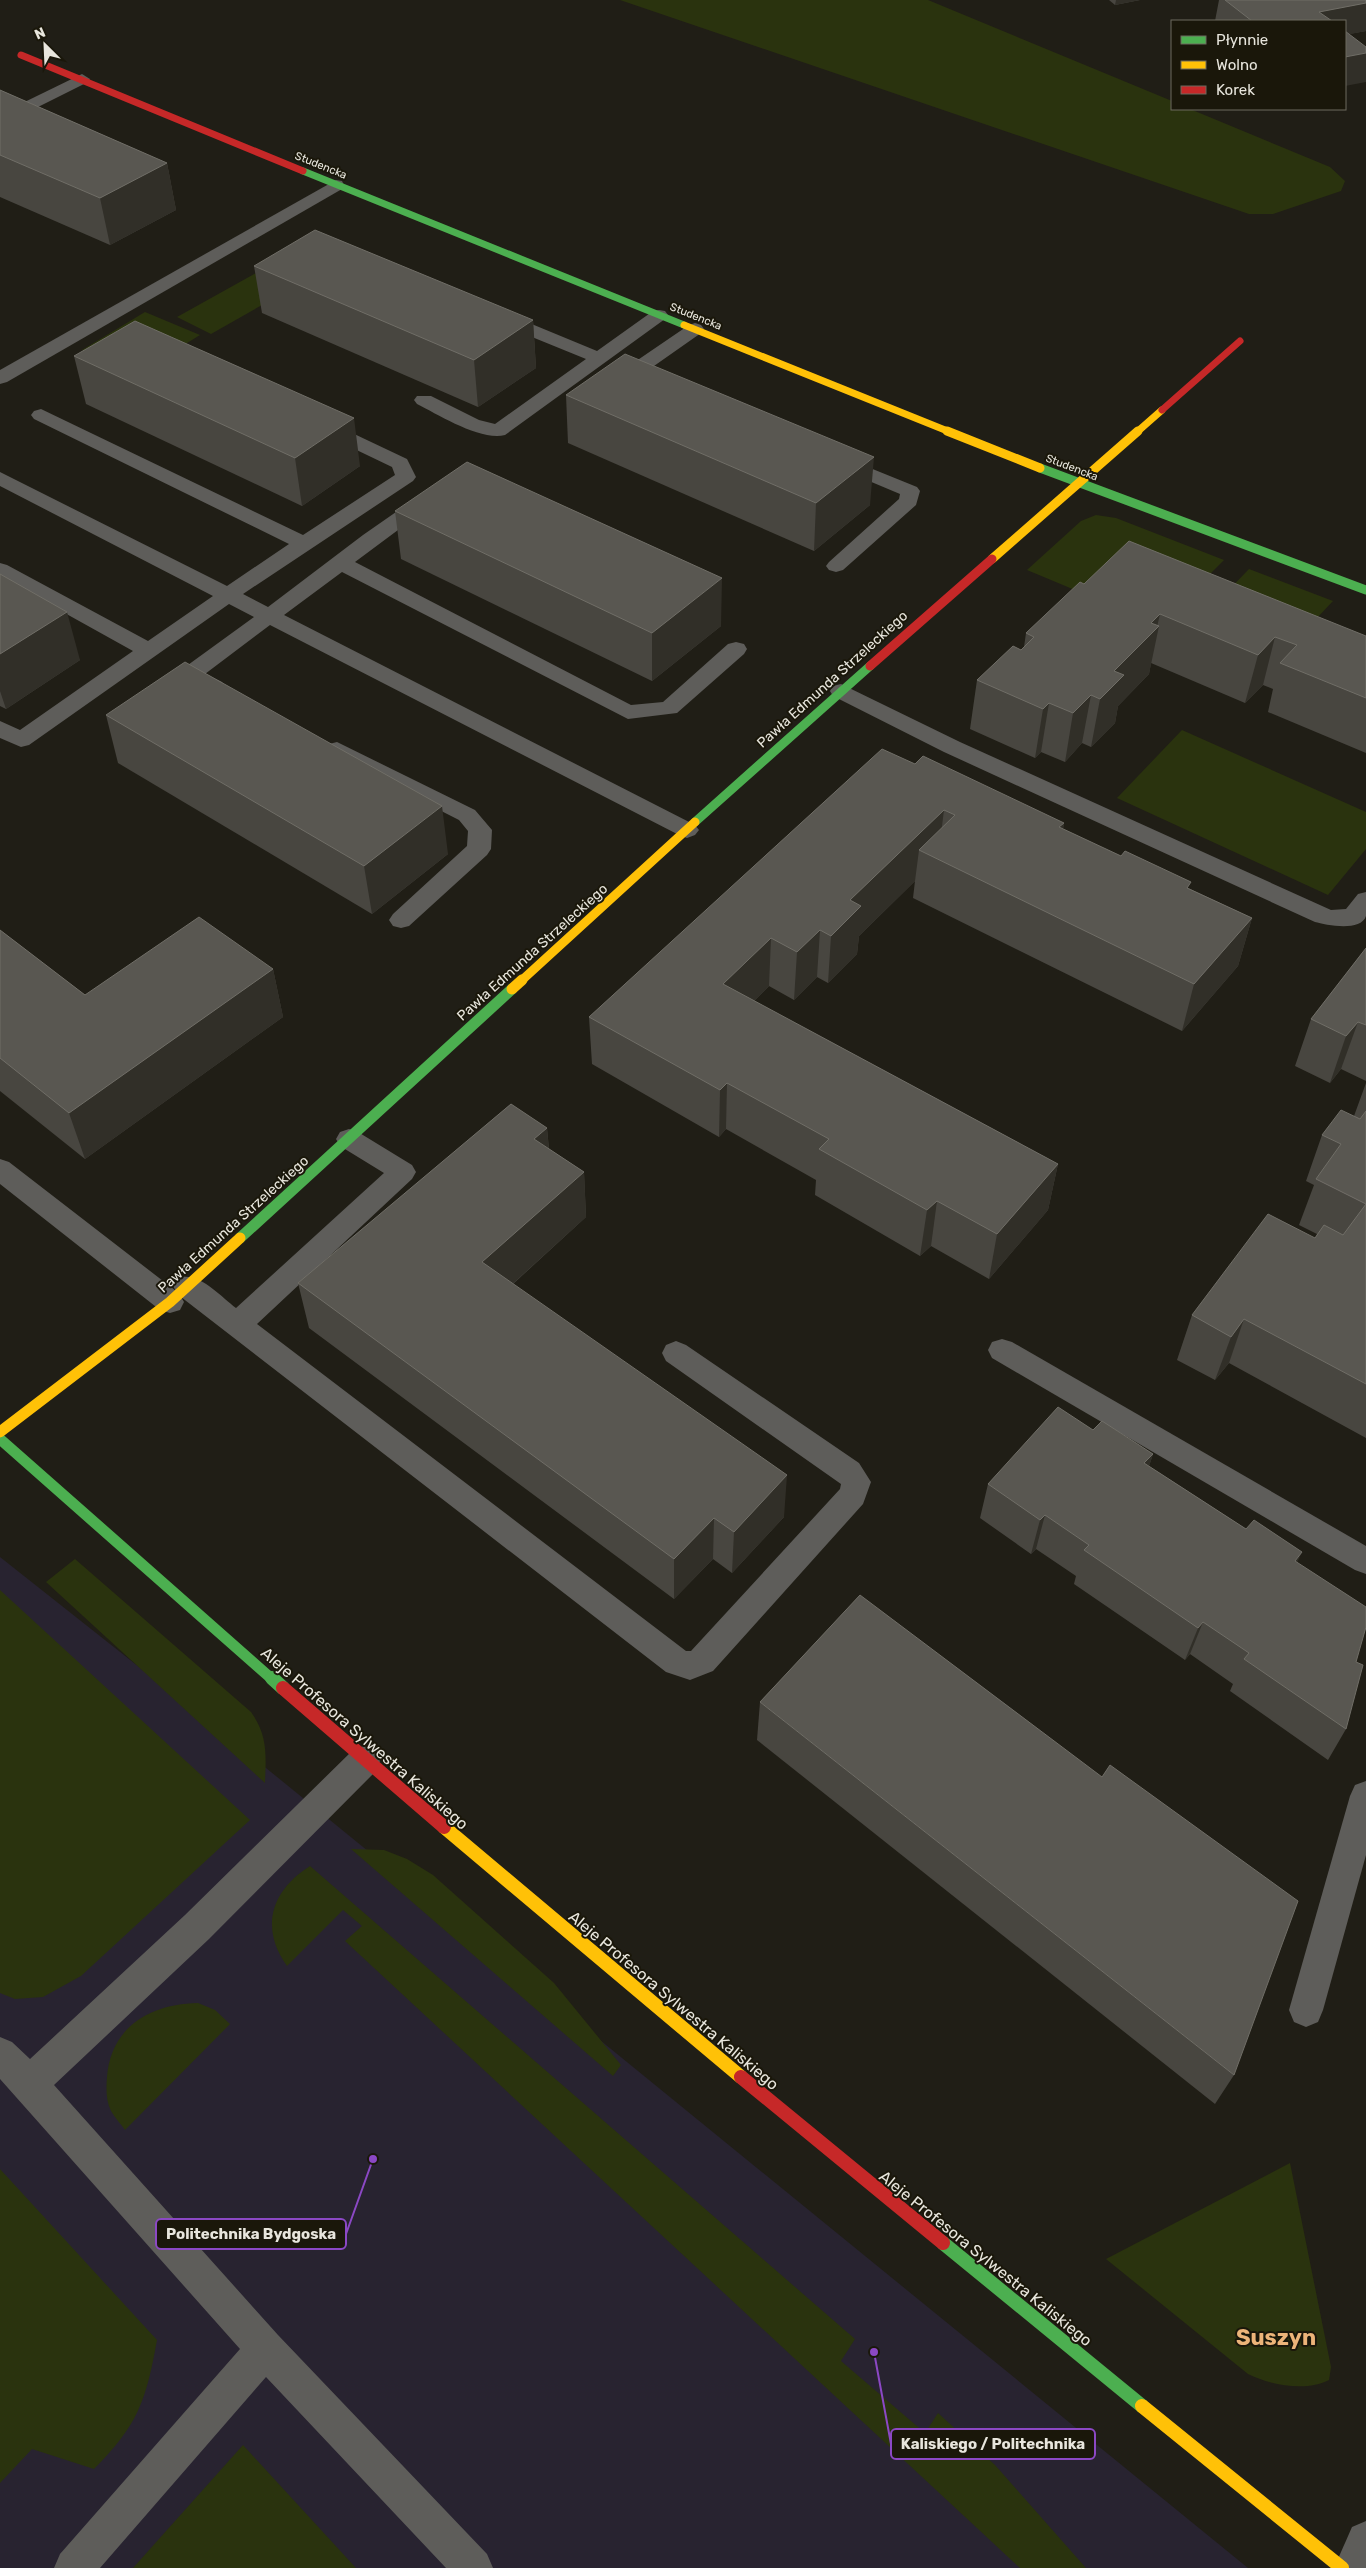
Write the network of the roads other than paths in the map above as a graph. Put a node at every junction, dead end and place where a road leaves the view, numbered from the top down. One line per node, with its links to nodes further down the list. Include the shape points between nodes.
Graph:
1 (21, 55): 2 (street, Studencka)
2 (82, 79): 3 (street); 4 (street, Studencka)
3 (2, 119)
4 (336, 185): 6 (street, Studencka); 10 (street)
5 (480, 310): 9 (street)
6 (659, 315): 7 (street, Studencka); 9 (street)
7 (695, 329): 11 (street, via 630,374); 17 (street, Studencka)
8 (1240, 341): 17 (street, Pawła Edmunda Strzeleckiego)
9 (599, 358): 12 (street, via 498,431 472,424)
10 (0, 378)
11 (666, 389)
12 (424, 400)
13 (41, 415): 19 (street)
14 (303, 417): 19 (street, via 400,463 406,477)
15 (819, 453): 21 (street, via 910,491 909,502)
16 (0, 478): 24 (street)
17 (1077, 483): 23 (street, Studencka); 28 (street, Pawła Edmunda Strzeleckiego)
18 (440, 493): 20 (street, via 370,539)
19 (303, 544): 24 (street)
20 (342, 564): 25 (street); 26 (street, via 628,712 669,708)
21 (836, 566)
22 (0, 569): 27 (street)
23 (1366, 590)
24 (228, 595): 25 (street); 27 (street)
25 (268, 616): 29 (street, via 190,675); 32 (street)
26 (736, 649)
27 (149, 651): 30 (street, via 21,740)
28 (841, 691): 32 (street, Pawła Edmunda Strzeleckiego); 33 (street, via 952,747 1323,916 1334,919 1353,916)
29 (234, 697)
30 (0, 728)
31 (322, 741): 34 (street, via 467,815 480,830 479,849)
32 (688, 830): 35 (street, Pawła Edmunda Strzeleckiego)
33 (1366, 900)
34 (401, 920)
35 (349, 1139): 37 (street, Pawła Edmunda Strzeleckiego); 38 (street, via 403,1172)
36 (0, 1168): 37 (street)
37 (178, 1294): 38 (street); 41 (street, Pawła Edmunda Strzeleckiego)
38 (237, 1325): 40 (street, via 677,1662 690,1666 702,1661 854,1494 856,1482 849,1472)
39 (1002, 1350): 43 (street)
40 (676, 1353)
41 (0, 1432)
42 (0, 1439): 44 (street, Aleje Profesora Sylwestra Kaliskiego)
43 (1366, 1561)
44 (364, 1761): 48 (street, via 204,1920); 53 (street, Aleje Profesora Sylwestra Kaliskiego, via 971,2268)
45 (1366, 1796): 46 (street)
46 (1306, 2010)
47 (0, 2054): 48 (street)
48 (29, 2084): 49 (street)
49 (265, 2348): 51 (street, via 225,2398); 52 (street)
50 (1366, 2541): 54 (street)
51 (74, 2568)
52 (473, 2568)
53 (1342, 2568)
54 (1354, 2568)

